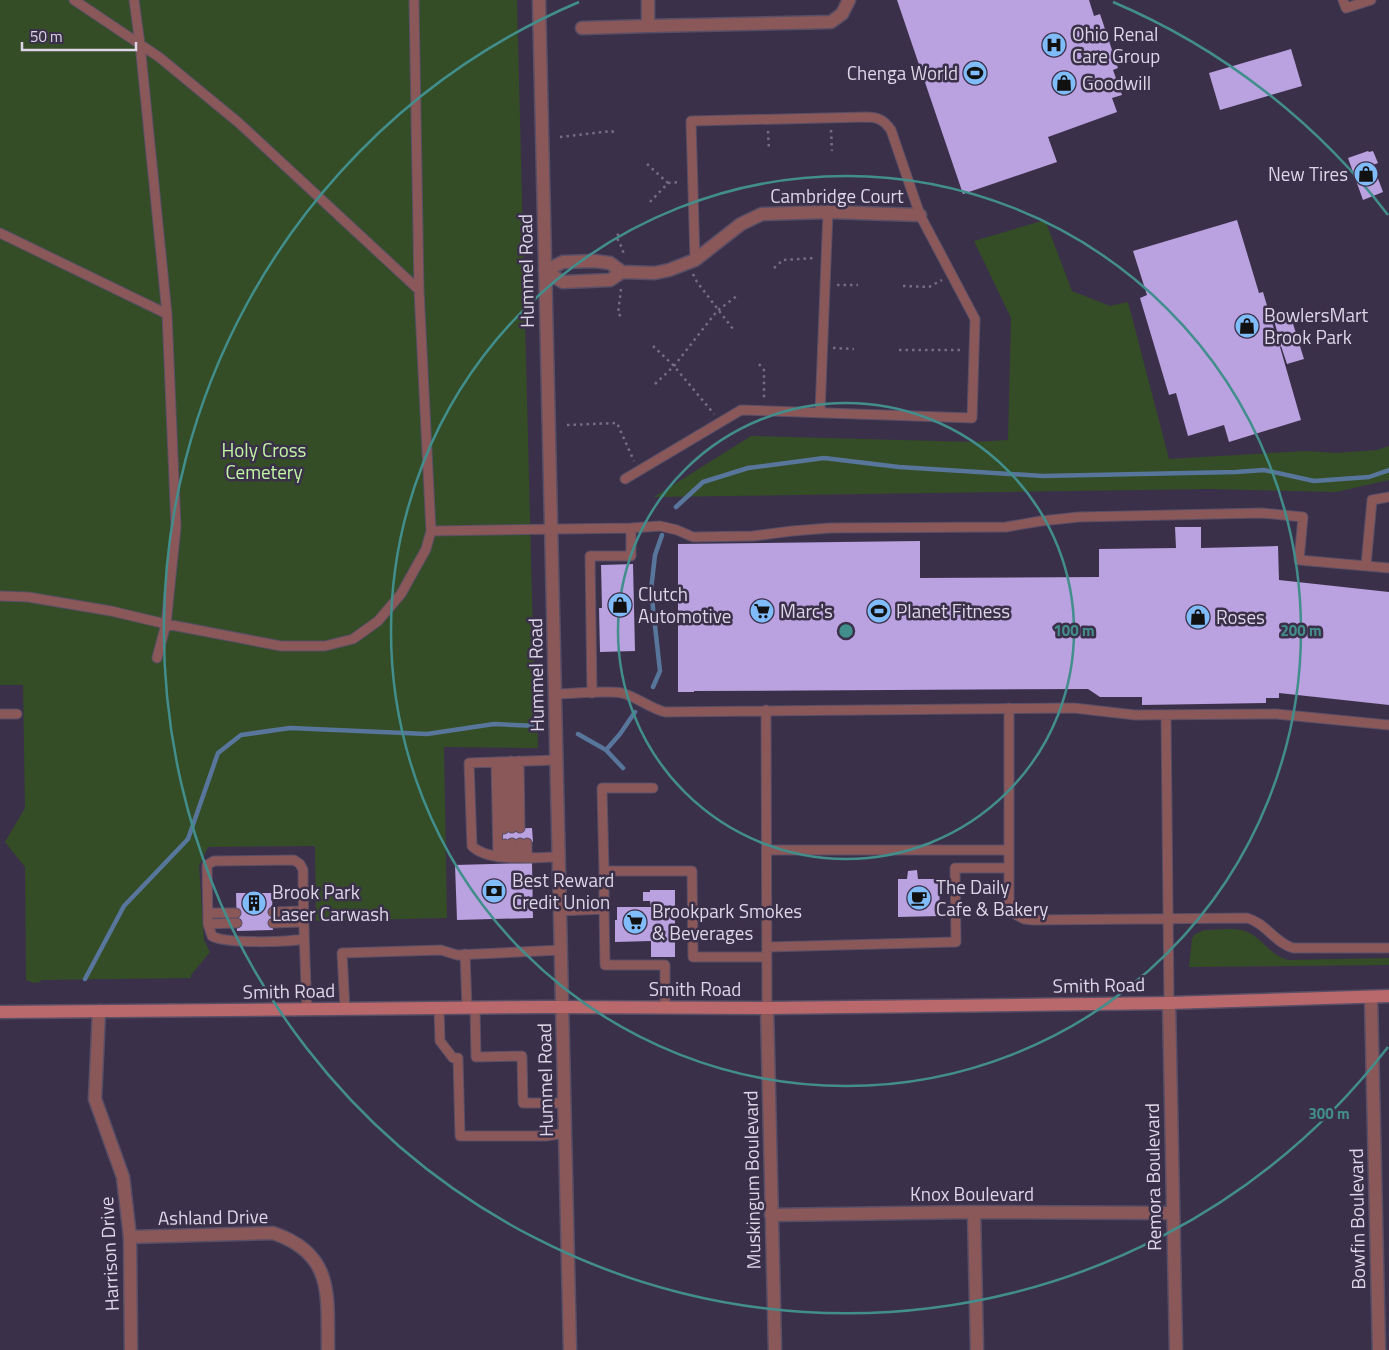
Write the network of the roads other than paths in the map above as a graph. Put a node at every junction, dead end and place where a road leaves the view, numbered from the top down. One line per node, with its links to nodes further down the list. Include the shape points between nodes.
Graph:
1 (74, 0): 11 (lane)
2 (134, 0): 11 (lane)
3 (414, 0): 18 (lane)
4 (539, 0): 16 (street, Hummel Road)
5 (648, 0): 9 (street)
6 (849, 0): 9 (street, via 842,14 831,22)
7 (1343, 0): 8 (lane, via 1346,8)
8 (1371, 0)
9 (648, 26): 10 (street)
10 (582, 28)
11 (140, 44): 18 (lane, via 239,123); 19 (lane)
12 (828, 212): 13 (street, Cambridge Court); 15 (street, Cambridge Court, via 778,212 752,217); 20 (lane)
13 (920, 215): 15 (lane, via 891,130 875,117 691,121); 20 (lane, via 975,319 972,418)
14 (0, 233): 19 (lane)
15 (695, 260): 17 (street, Cambridge Court, via 654,273)
16 (545, 272): 17 (street, Cambridge Court, via 563,282 610,280); 17 (street, Cambridge Court, via 563,262 594,261 610,263); 24 (street, Hummel Road)
17 (622, 272)
18 (419, 290): 25 (lane)
19 (167, 314): 29 (lane, via 176,526)
20 (820, 412): 21 (lane, via 741,410)
21 (625, 479)
22 (1389, 497): 26 (lane, via 1372,500)
23 (631, 528): 24 (lane); 26 (lane, via 660,526 693,537 754,536 830,528 1006,527 1080,517 1262,514 1303,517 1299,560); 31 (lane, via 631,556 590,556)
24 (551, 530): 25 (lane); 32 (street, Hummel Road)
25 (431, 531): 29 (lane, via 426,549 401,594 378,621 353,640 325,646 281,646)
26 (1366, 565): 27 (lane)
27 (1389, 568)
28 (0, 596): 29 (lane, via 28,597)
29 (166, 624): 30 (lane)
30 (157, 658)
31 (592, 693): 32 (lane); 34 (lane, via 623,694 665,712)
32 (555, 694): 39 (street, Hummel Road)
33 (1010, 708): 34 (lane); 37 (lane, via 1074,708); 43 (lane)
34 (766, 710): 42 (lane)
35 (0, 714): 36 (lane)
36 (17, 714)
37 (1166, 715): 38 (lane, via 1276,714); 54 (lane)
38 (1389, 725)
39 (556, 760): 40 (lane); 45 (street, Hummel Road)
40 (511, 761): 40 (lane, via 516,828); 44 (lane); 44 (lane, via 470,763 472,846 478,852)
41 (653, 788): 47 (lane, via 602,788)
42 (767, 850): 43 (lane); 60 (lane)
43 (1009, 850): 46 (lane)
44 (513, 857): 44 (lane, via 516,843); 45 (lane)
45 (558, 857): 50 (street, Hummel Road)
46 (1009, 868): 54 (lane, via 1009,911 1024,918); 60 (lane, via 955,868 956,942)
47 (604, 871): 48 (lane); 64 (lane, via 692,871 693,958)
48 (604, 909): 50 (lane); 71 (lane, via 605,965 665,965)
49 (303, 911): 52 (lane); 53 (lane, via 303,870 294,860 214,862 207,865); 55 (lane)
50 (560, 911): 62 (street, Hummel Road)
51 (236, 912): 53 (lane)
52 (273, 912)
53 (208, 913): 58 (lane)
54 (1167, 919): 61 (lane, via 1247,918 1260,923 1281,943 1293,948); 67 (lane)
55 (303, 922): 57 (lane); 59 (lane)
56 (236, 923): 58 (lane)
57 (273, 923)
58 (208, 924): 59 (lane, via 212,936 224,940)
59 (304, 939): 73 (lane)
60 (767, 947): 64 (lane)
61 (1389, 948)
62 (561, 950): 63 (lane); 68 (street, Hummel Road)
63 (465, 954): 70 (lane); 74 (lane, via 441,950 342,953)
64 (767, 957): 72 (lane)
65 (1370, 996): 66 (main road, Smith Road); 67 (main road, Smith Road); 91 (street, Bowfin Boulevard)
66 (1389, 996)
67 (1169, 1003): 72 (main road, Smith Road); 82 (street, Remora Boulevard)
68 (562, 1007): 70 (main road, Smith Road); 71 (main road, Smith Road); 79 (street, Hummel Road)
69 (439, 1008): 70 (main road, Smith Road); 74 (main road, Smith Road); 78 (lane, via 440,1040 453,1058)
70 (471, 1008): 77 (lane)
71 (666, 1008): 72 (main road, Smith Road)
72 (767, 1008): 83 (street, Muskingum Boulevard)
73 (307, 1009): 74 (main road, Smith Road); 76 (main road, Smith Road)
74 (345, 1009)
75 (0, 1012): 76 (main road, Smith Road)
76 (99, 1012): 84 (street, Harrison Drive, via 95,1099 123,1178)
77 (476, 1057): 78 (lane); 79 (lane, via 522,1056 523,1104)
78 (458, 1058): 80 (lane, via 460,1136)
79 (564, 1103): 80 (street, Hummel Road)
80 (565, 1133): 87 (street, Hummel Road)
81 (974, 1212): 82 (street, Knox Boulevard); 83 (street, Knox Boulevard); 89 (street)
82 (1172, 1213): 90 (street, Remora Boulevard)
83 (771, 1215): 88 (street, Muskingum Boulevard)
84 (130, 1237): 85 (street, Harrison Drive); 86 (street, Ashland Drive, via 273,1233 291,1239 320,1269 327,1290)
85 (131, 1350)
86 (328, 1350)
87 (570, 1350)
88 (775, 1350)
89 (978, 1350)
90 (1176, 1350)
91 (1379, 1350)

